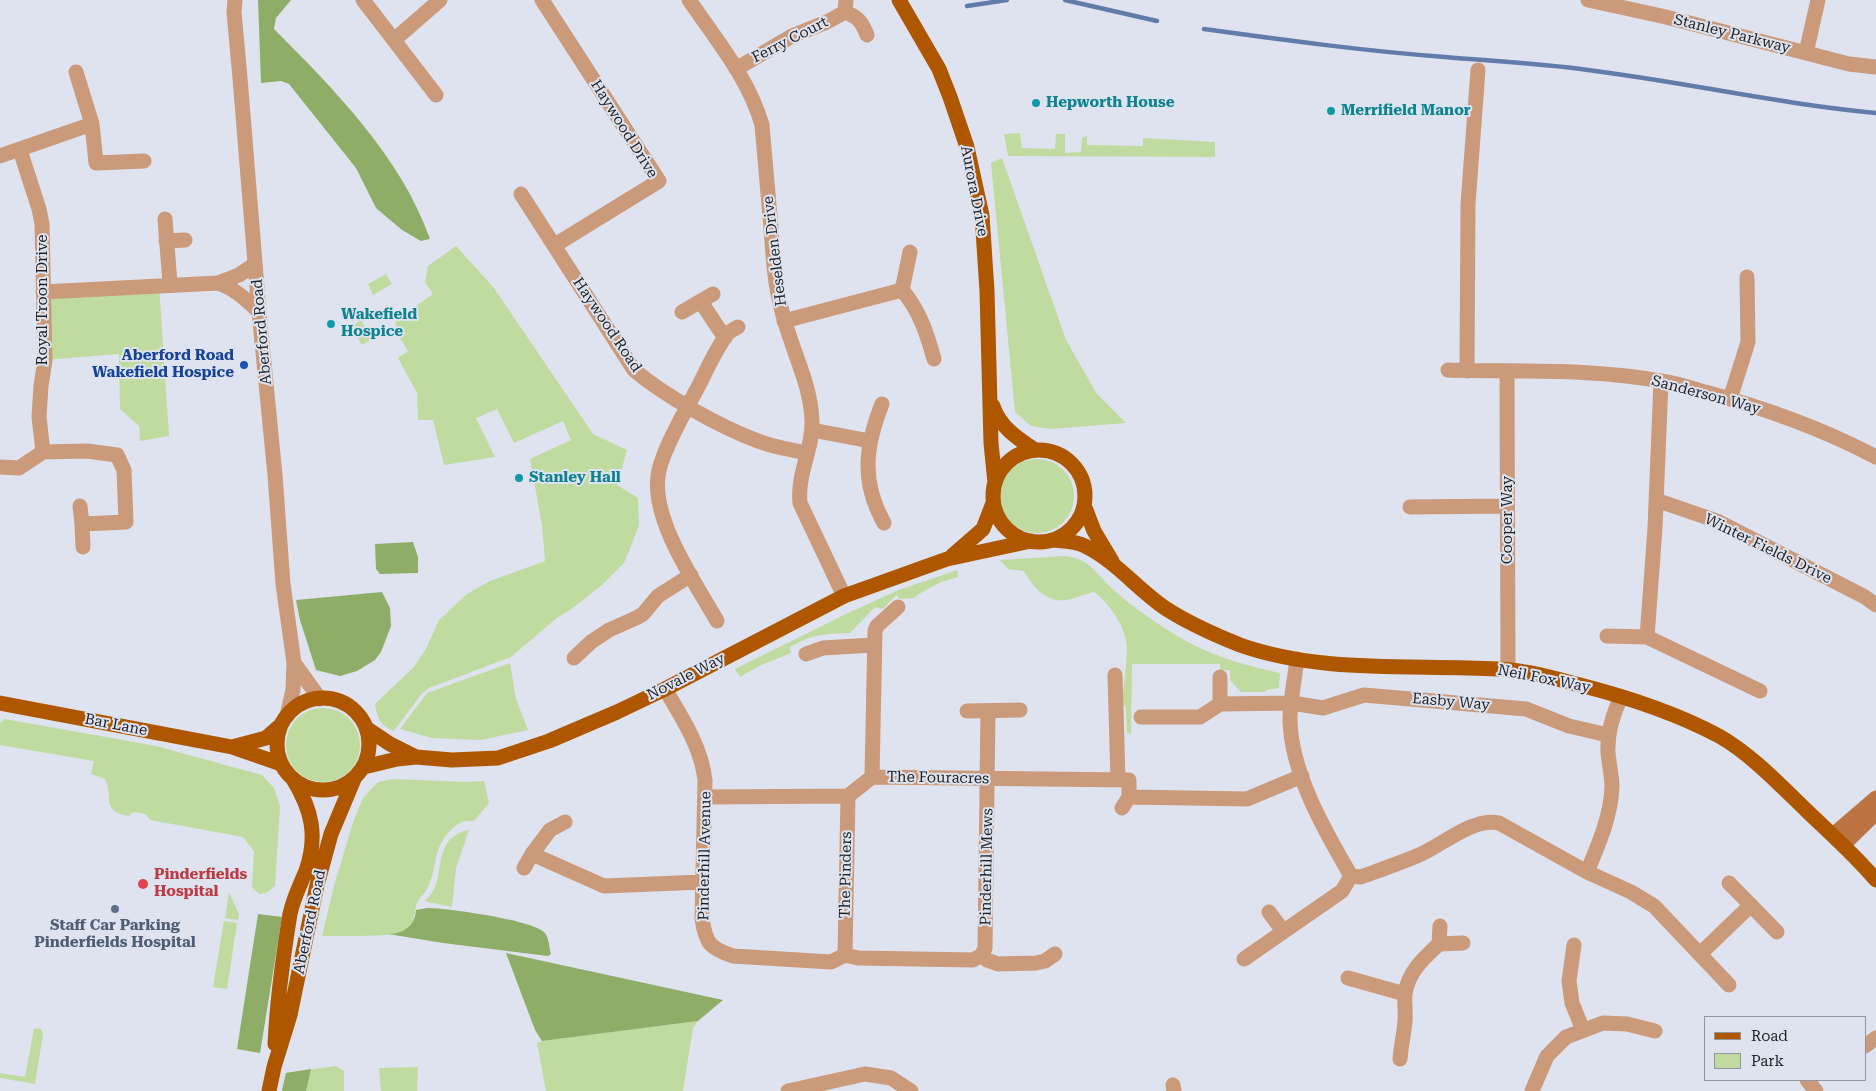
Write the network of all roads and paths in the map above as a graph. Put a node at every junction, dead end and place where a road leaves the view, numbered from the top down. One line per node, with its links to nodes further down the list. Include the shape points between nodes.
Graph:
1 (235, 0): 28 (street, Aberford Road)
2 (363, 0): 11 (street)
3 (440, 0): 11 (street)
4 (542, 0): 26 (street, Haywood Drive, via 660,181)
5 (689, 0): 14 (street, Heselden Drive)
6 (900, 0): 44 (main road, Aurora Drive, via 939,69 967,147 982,215)
7 (1588, 0): 12 (street, Stanley Parkway)
8 (1818, 0): 12 (street)
9 (845, 6): 10 (street, Ferry Court, via 861,20); 14 (street, Ferry Court)
10 (867, 35)
11 (394, 40): 17 (street)
12 (1806, 53): 13 (street, Stanley Parkway)
13 (1876, 67)
14 (736, 69): 36 (street, Heselden Drive, via 762,125 774,267)
15 (1478, 70): 41 (street, via 1468,204)
16 (76, 72): 18 (street)
17 (436, 95)
18 (92, 124): 19 (street); 21 (street, via 96,163)
19 (20, 150): 20 (street); 33 (street, Royal Troon Drive, via 42,224)
20 (0, 156)
21 (144, 161)
22 (521, 194): 26 (street, Haywood Road)
23 (164, 219): 25 (street)
24 (185, 240): 25 (street)
25 (166, 241): 31 (street)
26 (555, 245): 47 (street, Haywood Road, via 634,370)
27 (910, 252): 32 (street)
28 (255, 264): 30 (street); 34 (street, Aberford Road)
29 (1747, 277): 45 (street, via 1748,342)
30 (218, 283): 31 (street); 34 (street, via 242,294)
31 (170, 284): 33 (street)
32 (902, 290): 36 (street); 39 (street, via 914,304 925,326)
33 (43, 292): 51 (street, Royal Troon Drive, via 46,360 38,417)
34 (259, 312): 80 (street, Aberford Road, via 276,475 283,584)
35 (682, 312): 38 (street, via 707,298)
36 (784, 321): 48 (street, Heselden Drive, via 808,395)
37 (738, 327): 38 (street)
38 (725, 338): 47 (street)
39 (934, 359)
40 (1448, 370): 41 (street, Sanderson Way)
41 (1467, 370): 42 (street, Sanderson Way)
42 (1507, 371): 43 (street, Sanderson Way, via 1603,374); 60 (street, Cooper Way)
43 (1661, 381): 45 (street, Sanderson Way); 56 (street)
44 (991, 397): 50 (main road, Aurora Drive, via 1003,425); 55 (main road, Aurora Drive)
45 (1730, 399): 53 (street, Sanderson Way, via 1839,437)
46 (882, 404): 49 (street)
47 (688, 406): 52 (street, Haywood Road, via 759,442); 69 (street, via 658,474 658,498 673,541)
48 (812, 430): 49 (street); 52 (street, Heselden Drive)
49 (870, 441): 62 (street, via 870,487 874,505)
50 (1035, 450): 55 (main road, via 1013,458); 58 (main road, via 1061,456 1076,469 1082,479)
51 (43, 452): 54 (street, via 19,468); 63 (street, via 87,451 117,456 124,470 126,522)
52 (807, 454): 70 (street, Heselden Drive, via 800,478 800,503)
53 (1876, 456)
54 (0, 467)
55 (994, 483): 57 (main road)
56 (1656, 500): 71 (street, Winter Fields Drive, via 1717,521 1865,597); 75 (street)
57 (993, 503): 65 (main road, via 999,520 1009,531); 67 (main road, Novale Way, via 983,529)
58 (1084, 505): 64 (main road, via 1072,528); 68 (main road, Neil Fox Way, via 1094,531)
59 (80, 506): 63 (street)
60 (1508, 506): 61 (street); 81 (street, Cooper Way)
61 (1410, 507)
62 (884, 523)
63 (82, 524): 66 (street)
64 (1053, 540): 65 (main road); 68 (main road, Neil Fox Way, via 1083,545)
65 (1030, 541): 67 (main road, Novale Way)
66 (83, 547)
67 (947, 560): 70 (main road, Novale Way)
68 (1114, 564): 79 (main road, Neil Fox Way, via 1166,608 1203,629 1241,645)
69 (692, 575): 73 (street); 78 (street, via 658,596 643,614 609,630)
70 (844, 596): 84 (main road, Novale Way)
71 (1876, 606)
72 (898, 607): 76 (street, via 877,626)
73 (717, 621)
74 (1607, 636): 75 (street)
75 (1647, 637): 85 (street)
76 (874, 645): 77 (street, via 823,648); 103 (street)
77 (806, 654)
78 (574, 658)
79 (1297, 658): 81 (main road, Neil Fox Way, via 1358,665); 89 (street)
80 (294, 663): 87 (street, Aberford Road); 95 (street, Aberford Road, via 293,690)
81 (1508, 670): 86 (main road, Neil Fox Way, via 1545,676)
82 (1115, 675): 107 (street)
83 (1220, 677): 90 (street)
84 (665, 689): 99 (main road, Novale Way, via 549,742 498,758 452,760); 109 (street, Pinderhill Avenue, via 700,755 706,780)
85 (1760, 691)
86 (1621, 697): 97 (street); 113 (main road, Neil Fox Way, via 1720,737 1769,774)
87 (320, 698): 95 (main road, via 301,704); 96 (main road, via 345,704 358,714)
88 (0, 703): 98 (main road, Bar Lane)
89 (1292, 703): 90 (street, Easby Way); 97 (street, Easby Way, via 1323,708 1364,695 1526,709 1569,726); 102 (street, via 1292,737)
90 (1220, 704): 94 (street, via 1200,717)
91 (1020, 710): 93 (street)
92 (968, 711): 93 (street)
93 (988, 711): 104 (street, Pinderhill Mews)
94 (1142, 717)
95 (284, 721): 98 (main road, Bar Lane, via 266,738); 100 (main road, via 277,738)
96 (366, 728): 99 (main road, Novale Way); 101 (main road, via 369,741)
97 (1608, 735): 116 (street, via 1612,787 1607,815)
98 (232, 748): 100 (main road, Bar Lane)
99 (416, 757): 101 (main road, Novale Way)
100 (281, 764): 106 (main road)
101 (364, 767): 105 (main road)
102 (1302, 776): 107 (street, via 1247,799 1125,803 1128,780); 117 (street)
103 (872, 777): 104 (street, The Fouracres); 108 (street, The Fouracres)
104 (988, 778): 107 (street, The Fouracres); 132 (street, Pinderhill Mews, via 985,948)
105 (354, 779): 106 (main road, via 330,790 304,787); 140 (main road, Aberford Road, via 331,834 319,877 290,1015)
106 (293, 780): 140 (main road, Aberford Road, via 308,806 312,842 291,908 276,1016)
107 (1118, 780)
108 (848, 796): 109 (street); 130 (street, The Pinders)
109 (705, 797): 119 (street, Pinderhill Avenue)
110 (1876, 798): 113 (street)
111 (1876, 812): 113 (street)
112 (565, 822): 114 (street, via 550,830)
113 (1838, 840): 118 (main road, Neil Fox Way)
114 (532, 854): 115 (street); 119 (street, via 604,886)
115 (524, 868)
116 (1587, 872): 117 (street, via 1490,821 1460,831 1417,856 1361,877); 129 (street, via 1654,906)
117 (1351, 876): 124 (street, via 1342,891)
118 (1876, 880)
119 (703, 882): 130 (street, Pinderhill Avenue, via 705,938 720,952 734,956 831,962)
120 (1729, 883): 121 (street)
121 (1751, 905): 125 (street); 129 (street)
122 (1269, 912): 124 (street)
123 (1440, 926): 127 (street)
124 (1283, 931): 133 (street)
125 (1777, 932)
126 (1463, 943): 127 (street)
127 (1439, 944): 136 (street, via 1418,964)
128 (1574, 945): 137 (street, via 1569,981 1572,1003)
129 (1700, 953): 135 (street)
130 (845, 954): 132 (street, Pinderhill Avenue, via 858,958 973,960)
131 (1054, 954): 132 (street, via 1036,964 998,964)
132 (982, 955)
133 (1244, 959)
134 (1348, 978): 136 (street, via 1370,976)
135 (1728, 985)
136 (1405, 994): 139 (street)
137 (1583, 1030): 138 (street, via 1603,1023 1627,1024); 144 (street, via 1566,1038 1547,1056)
138 (1654, 1031)
139 (1400, 1059)
140 (274, 1067): 141 (main road, Aberford Road)
141 (269, 1091)
142 (788, 1091): 143 (street, via 865,1074 891,1078)
143 (910, 1091)
144 (1532, 1091)

